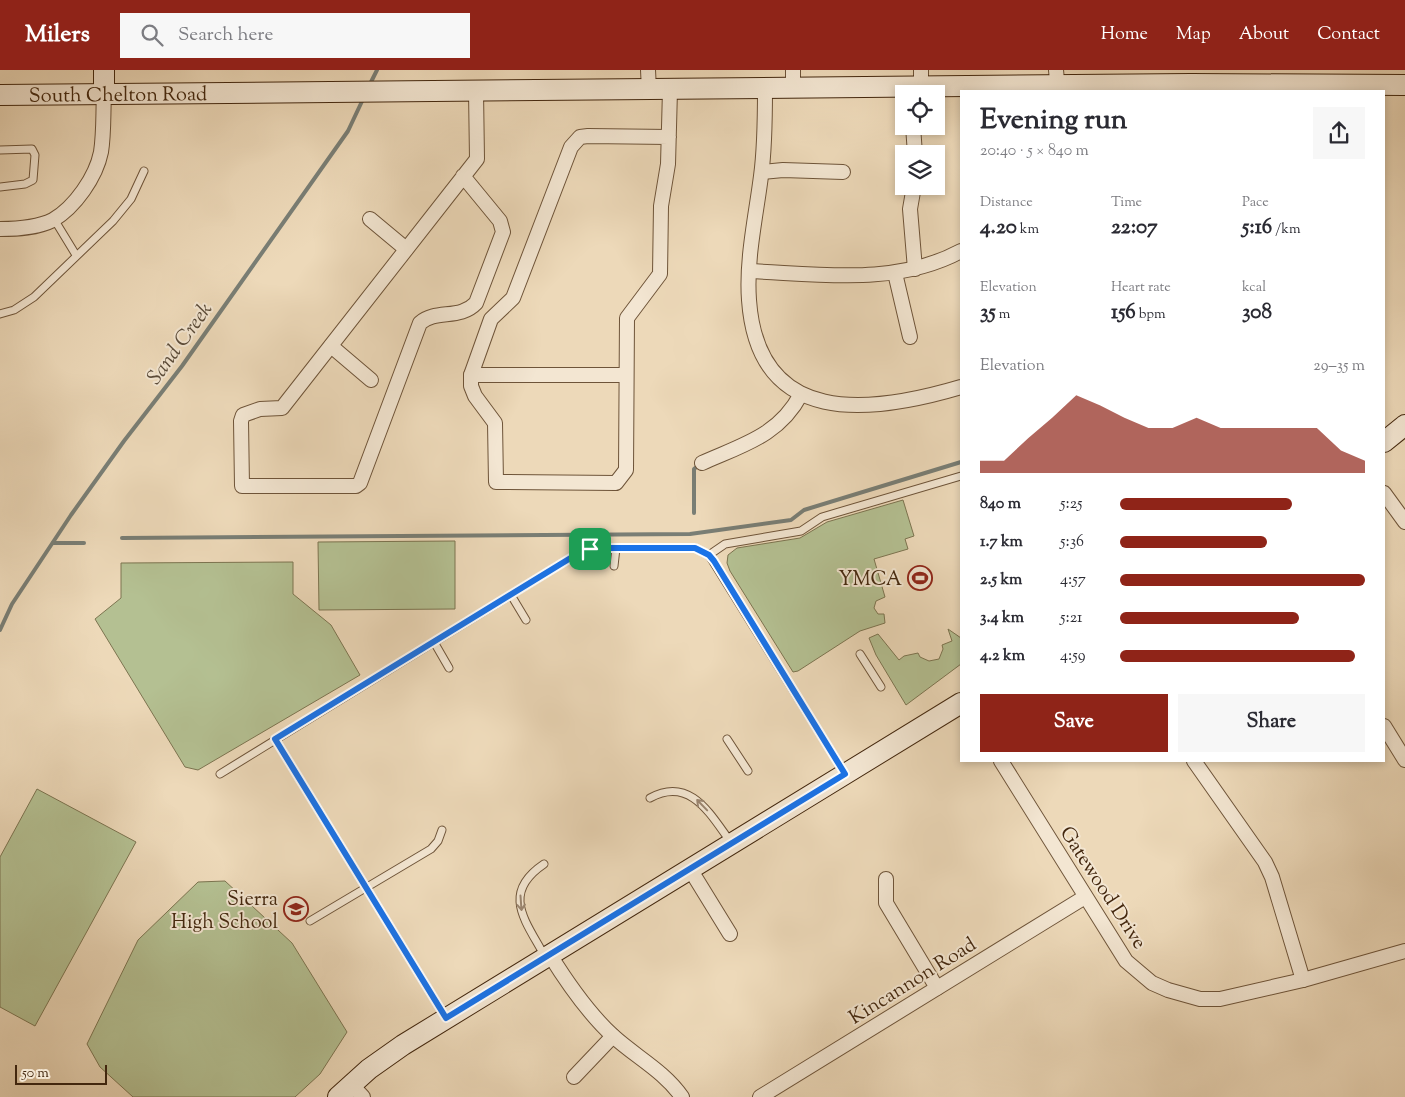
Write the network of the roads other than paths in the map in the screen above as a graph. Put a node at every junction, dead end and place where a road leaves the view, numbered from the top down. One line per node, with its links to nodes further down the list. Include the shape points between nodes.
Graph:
1 (104, 70): 13 (main road)
2 (648, 70): 10 (street)
3 (1191, 77): 4 (main road, South Chelton Road); 7 (main road, South Chelton Road)
4 (1382, 77): 8 (main road, South Chelton Road)
5 (921, 78): 6 (main road, South Chelton Road); 7 (main road, South Chelton Road)
6 (793, 79): 9 (main road, South Chelton Road)
7 (1057, 82)
8 (1405, 85)
9 (765, 89): 11 (main road, South Chelton Road); 18 (street)
10 (649, 90): 11 (main road, South Chelton Road); 12 (main road, South Chelton Road)
11 (670, 90): 15 (street)
12 (476, 91): 13 (main road, South Chelton Road); 20 (street, via 477,158)
13 (104, 94): 14 (main road, South Chelton Road); 23 (street, via 103,132 97,167 80,195)
14 (4, 98)
15 (669, 137): 35 (street, via 588,136 575,142 513,298 491,319); 36 (street, via 661,206 660,274 626,318)
16 (0, 150): 21 (lane, via 32,149 34,155 33,180)
17 (144, 171): 28 (lane, via 131,199 113,221)
18 (762, 172): 19 (street); 30 (street)
19 (843, 172)
20 (463, 176): 26 (street); 34 (street, via 500,221 503,232 476,303 458,314 428,318 420,323 360,482 356,486 242,486 243,415 260,409 282,408)
21 (0, 187)
22 (912, 195): 29 (street, via 910,209)
23 (54, 219): 25 (street, via 33,227); 28 (lane)
24 (370, 219): 26 (street)
25 (0, 229)
26 (406, 249): 34 (street)
27 (960, 252): 29 (street, via 938,263)
28 (76, 255): 32 (lane, via 34,297 14,310)
29 (915, 269): 31 (street)
30 (749, 270): 31 (street, via 870,276); 39 (street, via 749,299 756,337 773,371)
31 (896, 273): 33 (street)
32 (0, 314)
33 (910, 337)
34 (331, 346): 37 (street)
35 (471, 375): 36 (street); 36 (street, via 475,396 495,422 496,482 616,482 626,470)
36 (626, 375)
37 (371, 380)
38 (960, 387): 39 (street, via 874,406 834,405)
39 (801, 394): 42 (street, via 787,417 775,428)
40 (1405, 426): 41 (main road)
41 (1385, 441)
42 (702, 463)
43 (960, 476): 47 (lane, via 822,516 801,532 725,544)
44 (1385, 494): 45 (street)
45 (1405, 522)
46 (616, 548): 47 (lane, via 695,548); 48 (lane); 49 (lane, via 582,551)
47 (709, 555): 64 (lane)
48 (614, 566)
49 (511, 595): 50 (lane); 51 (lane)
50 (526, 620)
51 (434, 642): 53 (lane); 58 (lane)
52 (860, 654): 54 (lane)
53 (449, 668)
54 (881, 687)
55 (960, 704): 64 (main road)
56 (1385, 728): 59 (street)
57 (727, 738): 62 (lane)
58 (275, 739): 63 (lane); 71 (lane)
59 (1405, 760)
60 (1002, 762): 72 (street, Gatewood Drive)
61 (1195, 762): 77 (street, via 1272,877)
62 (748, 771)
63 (220, 774)
64 (845, 774): 67 (main road)
65 (650, 798): 67 (lane, one-way to 65, via 705,808 691,796 673,791)
66 (442, 830): 71 (lane, via 430,849)
67 (732, 844): 69 (main road)
68 (544, 864): 76 (lane, one-way to 76, via 523,884 520,906)
69 (690, 869): 74 (street); 76 (main road)
70 (886, 880): 78 (street, via 886,903)
71 (366, 887): 73 (lane); 79 (lane)
72 (1085, 897): 77 (street, Gatewood Drive, via 1126,961 1152,983 1168,990 1200,999 1220,999); 78 (street, Kincannon Road)
73 (310, 921)
74 (730, 934)
75 (1405, 951): 77 (street, Gatewood Drive)
76 (548, 957): 79 (main road); 80 (street)
77 (1302, 980)
78 (937, 988): 84 (street, Kincannon Road)
79 (446, 1018): 82 (main road, via 387,1054)
80 (613, 1036): 81 (street); 83 (street, via 664,1076)
81 (574, 1077)
82 (351, 1093)
83 (682, 1097)
84 (760, 1097)

